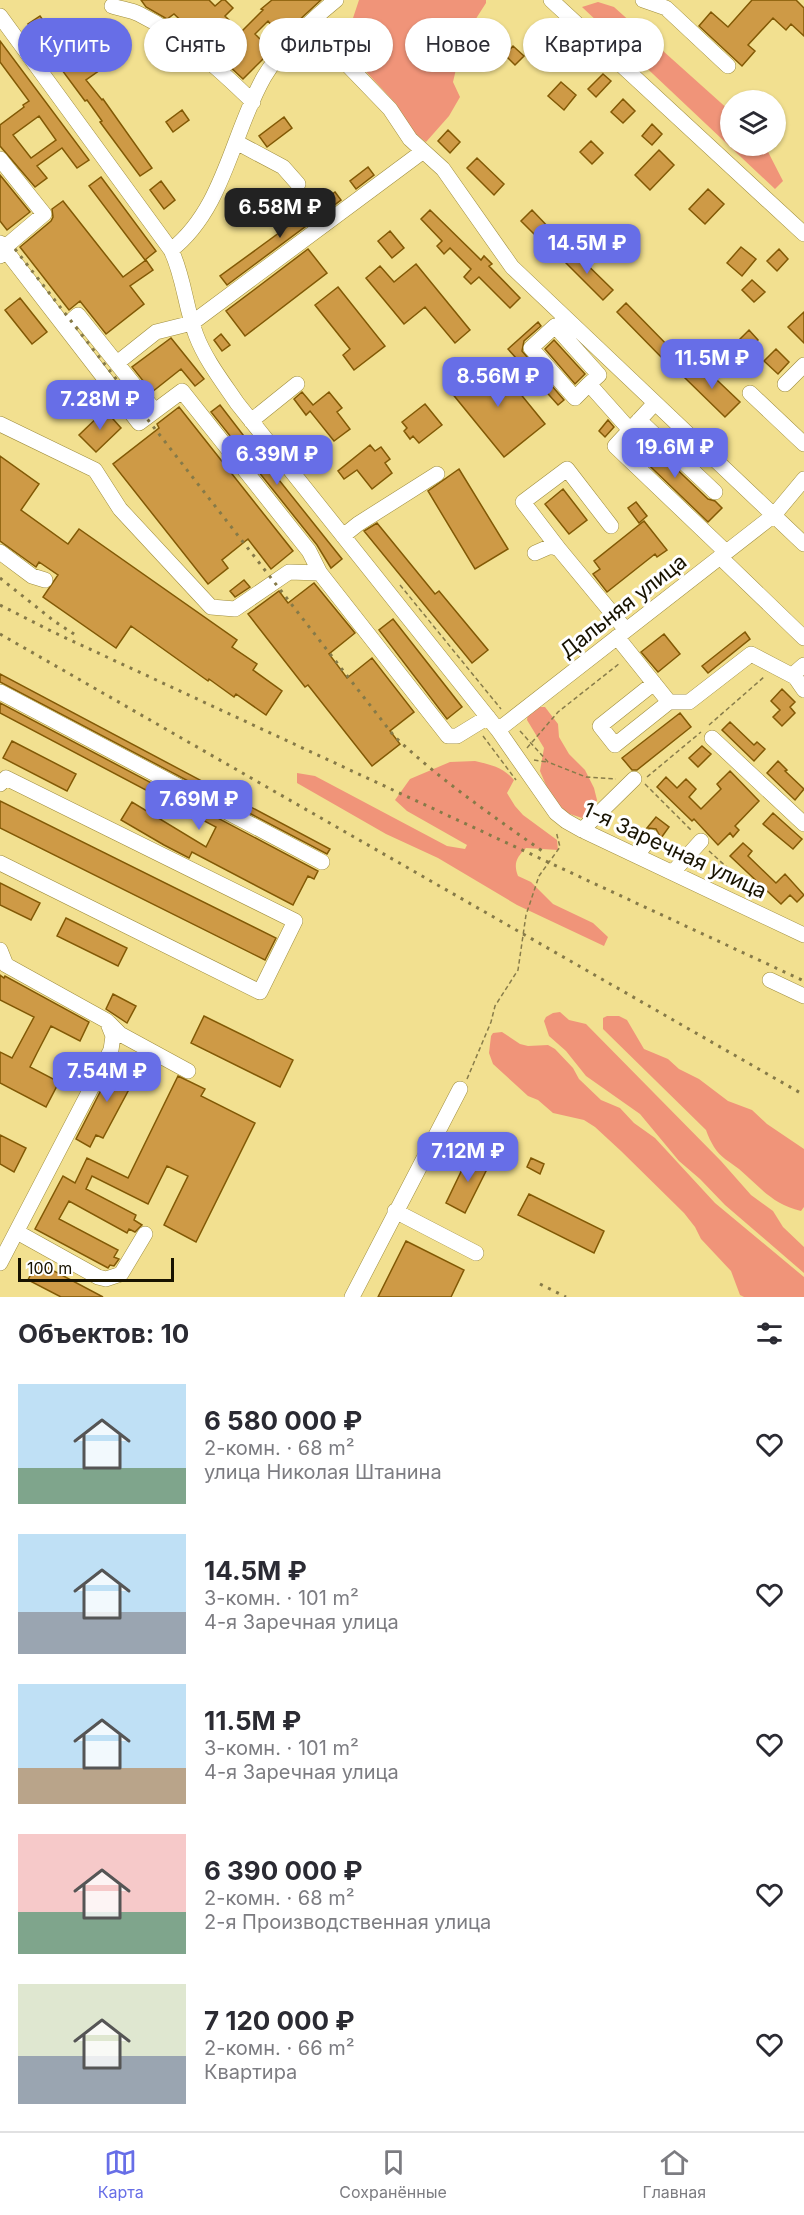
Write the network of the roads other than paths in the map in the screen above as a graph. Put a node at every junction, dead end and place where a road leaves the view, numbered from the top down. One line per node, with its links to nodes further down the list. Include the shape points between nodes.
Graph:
1 (336, 0): 6 (street)
2 (551, 0): 16 (street)
3 (643, 0): 4 (street)
4 (670, 4): 8 (street)
5 (112, 6): 11 (street, via 138,13 177,38 212,62)
6 (317, 18)
7 (3, 26): 18 (street, 1-я Заречная улица)
8 (728, 66)
9 (267, 72): 11 (street)
10 (354, 72): 13 (street, via 390,109)
11 (253, 102): 12 (street)
12 (236, 142): 15 (street, via 283,167); 18 (street, via 197,224)
13 (422, 152): 19 (street); 27 (street, via 443,169 512,267)
14 (0, 159): 17 (street, via 44,214)
15 (298, 184)
16 (804, 234)
17 (1, 249): 20 (street)
18 (171, 250): 19 (street, 1-я Заречная улица, via 179,266)
19 (192, 323): 21 (street, via 156,332); 29 (street, 1-я Заречная улица, via 213,368)
20 (64, 326): 21 (street, via 78,315); 28 (street, via 139,423)
21 (117, 363): 28 (street)
22 (804, 365): 25 (street)
23 (297, 384): 29 (street)
24 (589, 384): 24 (street, via 599,375 555,326 531,348 574,398); 31 (street)
25 (785, 384)
26 (750, 393): 32 (street)
27 (656, 403): 31 (street); 36 (street)
28 (154, 411): 44 (street, via 182,391 309,551)
29 (251, 421): 38 (street, 1-я Заречная улица)
30 (0, 424): 44 (street, via 95,470 120,509 211,607 235,609 289,572)
31 (634, 425): 35 (street); 43 (street, via 615,446)
32 (804, 444)
33 (437, 474): 38 (street)
34 (804, 478): 36 (street, Дальняя улица)
35 (715, 492)
36 (774, 515): 39 (street); 43 (street, Дальняя улица)
37 (611, 526): 40 (street, via 567,469 524,502)
38 (343, 536): 53 (street, 1-я Заречная улица)
39 (804, 544)
40 (559, 549): 42 (street, via 551,546); 46 (street)
41 (0, 552): 45 (street, via 32,576)
42 (535, 553)
43 (723, 555): 46 (street, Дальняя улица); 47 (street)
44 (320, 573): 53 (street, via 448,736 457,736)
45 (45, 580)
46 (622, 634): 49 (street, via 631,654); 54 (street, Дальняя улица)
47 (804, 638)
48 (796, 672): 50 (street); 52 (street, via 751,654 689,702)
49 (654, 683): 52 (street); 52 (street, via 600,726 615,745)
50 (804, 690)
51 (0, 692): 63 (street)
52 (669, 702)
53 (481, 721): 54 (street, 1-я Заречная улица)
54 (498, 730): 59 (street, 1-я Заречная улица, via 556,813)
55 (707, 732): 58 (street)
56 (634, 779): 59 (street)
57 (0, 784): 64 (street, via 6,778 295,921 260,992)
58 (804, 824)
59 (582, 830): 62 (street, 1-я Заречная улица)
60 (651, 837): 62 (street)
61 (701, 841): 65 (street)
62 (637, 855): 65 (street, 1-я Заречная улица)
63 (322, 862)
64 (0, 863)
65 (673, 872): 66 (street, 1-я Заречная улица)
66 (804, 935)
67 (0, 950): 70 (street, via 6,965)
68 (770, 980): 69 (street)
69 (804, 996)
70 (107, 1022): 71 (street, via 120,1034); 74 (street, via 113,1036 111,1050)
71 (188, 1071)
72 (460, 1089): 73 (street)
73 (395, 1211): 76 (street); 78 (street)
74 (17, 1232): 75 (street, via 106,1279 121,1274); 77 (street)
75 (145, 1234)
76 (476, 1253)
77 (0, 1263)
78 (352, 1297)

